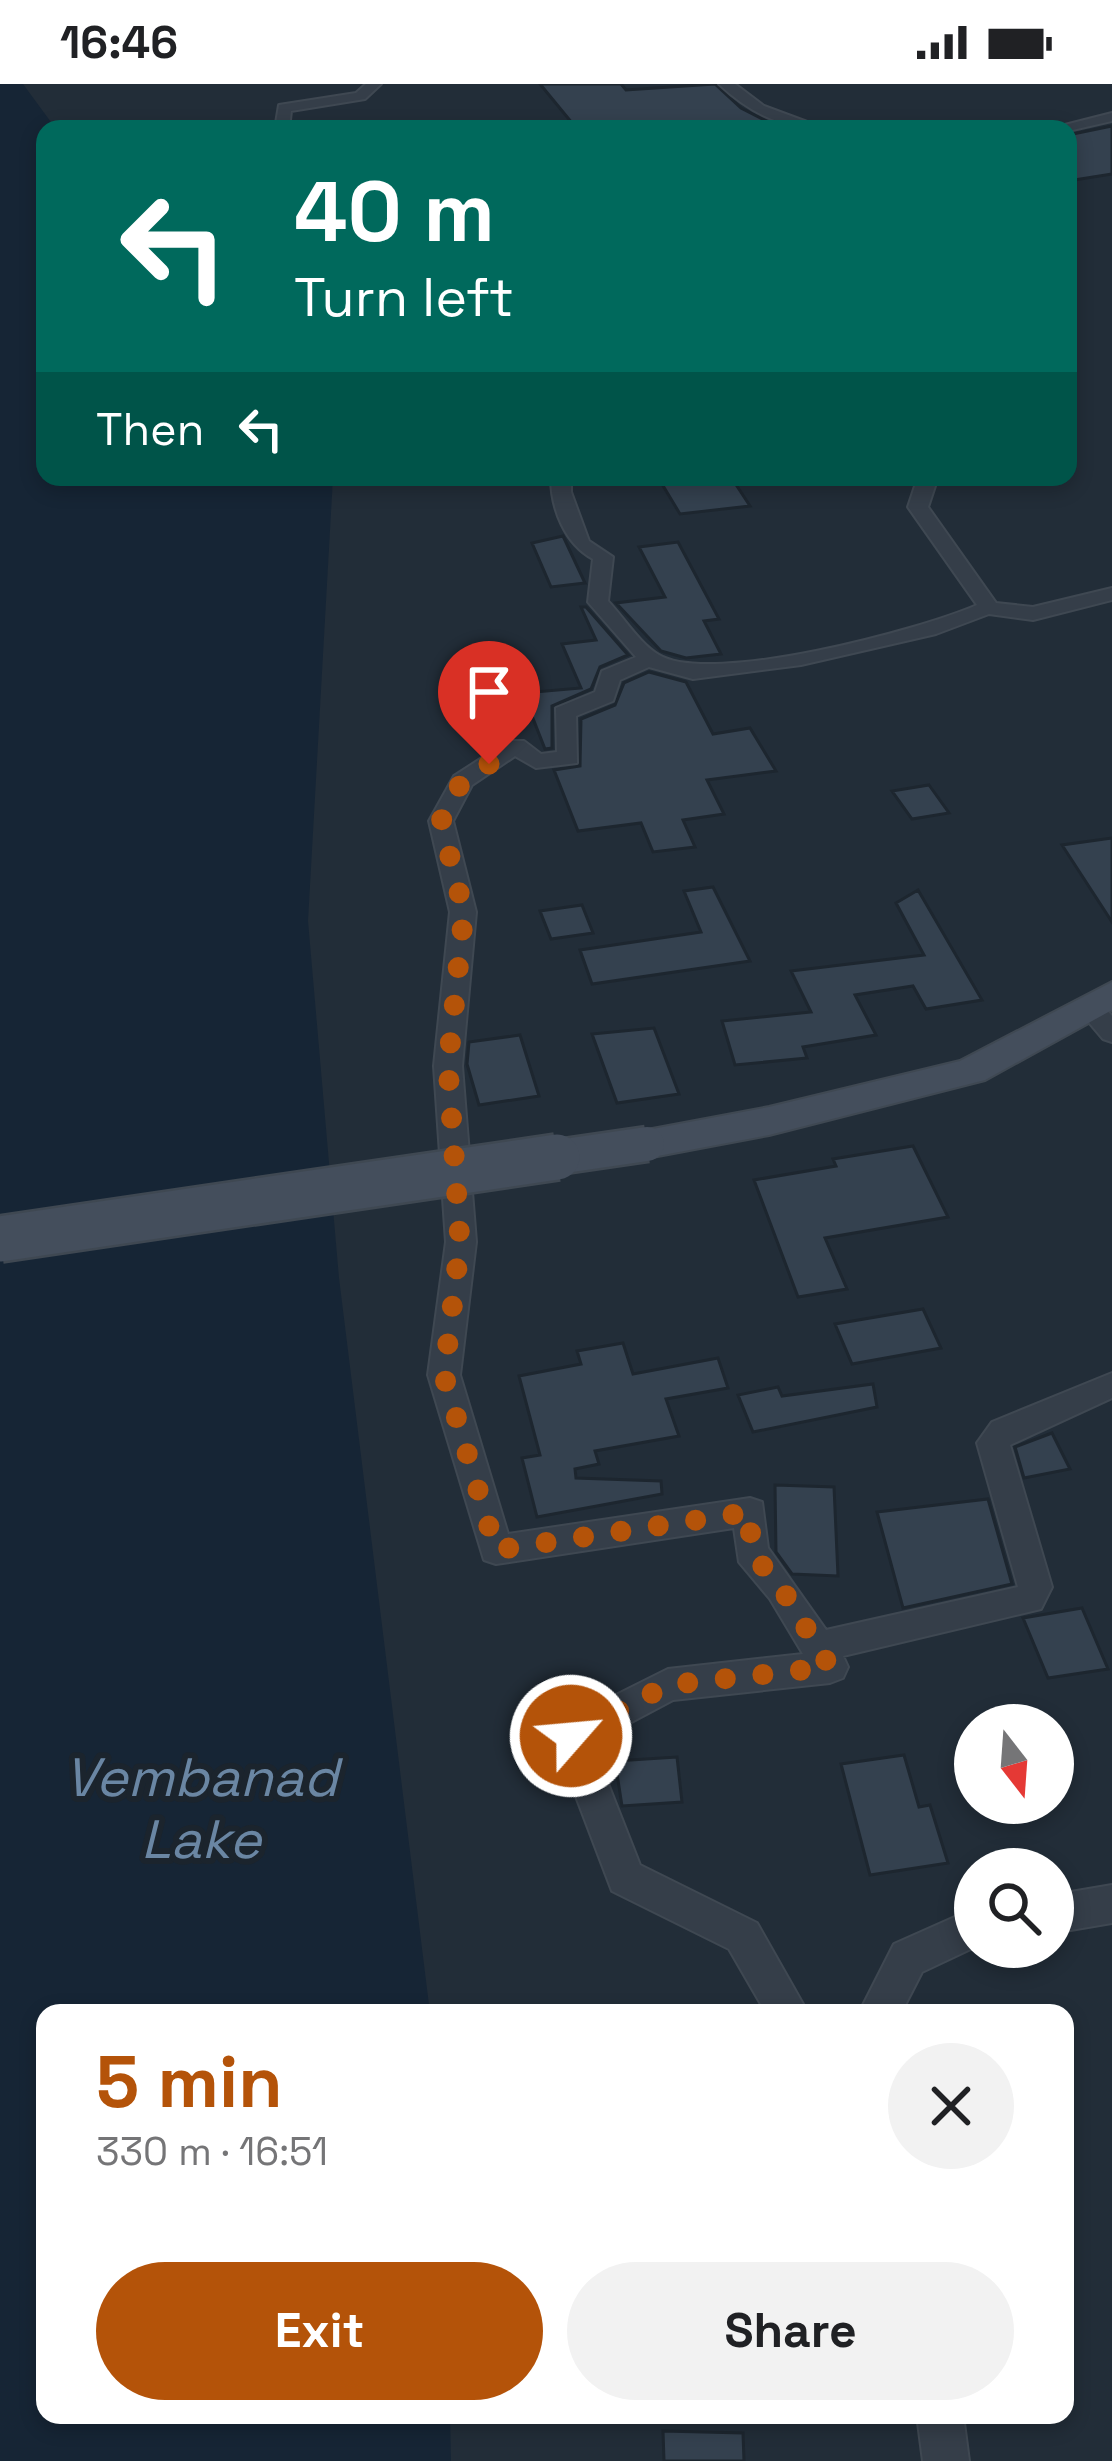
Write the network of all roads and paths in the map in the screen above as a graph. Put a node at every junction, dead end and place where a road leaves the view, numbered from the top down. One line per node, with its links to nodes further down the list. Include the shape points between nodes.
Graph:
1 (374, 84): 4 (street, via 360,96 284,108)
2 (726, 84): 5 (street)
3 (1112, 117): 6 (street)
4 (283, 120)
5 (783, 120)
6 (1077, 124)
7 (561, 486): 11 (street, via 580,544 603,557 598,602)
8 (925, 486): 10 (street, via 918,507)
9 (1112, 594): 10 (street, via 1043,610 1001,614)
10 (989, 607): 11 (street, via 962,622 799,657 688,673)
11 (649, 659): 15 (street, via 610,676 605,696 564,713 569,758 536,761 516,746 462,781 441,821 464,912 448,1066 460,1242 444,1376 496,1550 750,1512 751,1552)
12 (1104, 1011): 13 (main road, bridge, via 972,1071 769,1120)
13 (0, 1239)
14 (1112, 1385): 15 (street, via 1003,1431 994,1444 1035,1587 1029,1599)
15 (817, 1647): 19 (street, via 830,1667 668,1685 571,1736 626,1878 743,1936)
16 (1112, 1904): 17 (street)
17 (1074, 1910)
18 (954, 1937): 20 (street, via 908,1958)
19 (783, 2004)
20 (884, 2004)
21 (942, 2424): 22 (street)
22 (946, 2461)

